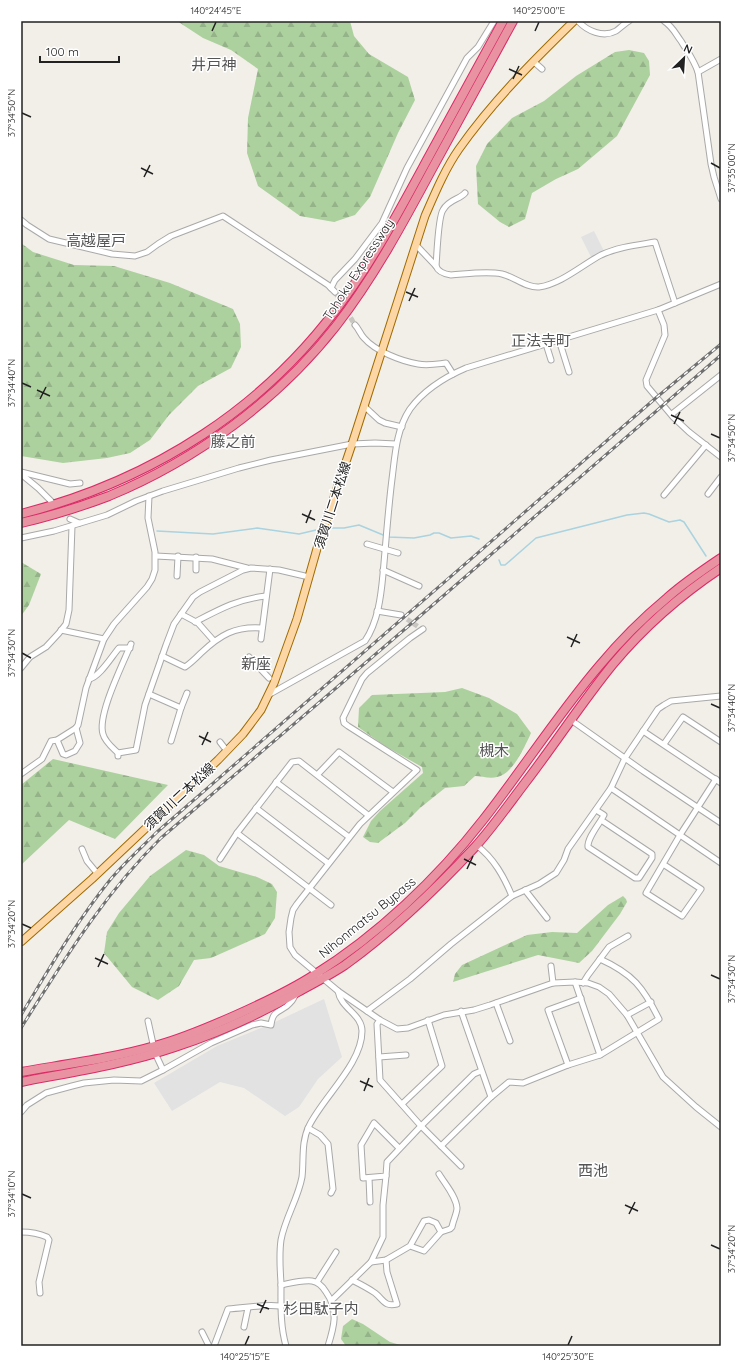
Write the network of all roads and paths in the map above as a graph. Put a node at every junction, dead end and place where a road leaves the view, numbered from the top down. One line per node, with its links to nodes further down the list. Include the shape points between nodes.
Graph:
1 (494, 21): 18 (street, via 478,47 467,58 407,168 382,223)
2 (503, 21): 44 (highway, Tohoku Expressway, via 403,204 364,269 327,321 299,353 228,417 167,457 106,487)
3 (514, 21): 46 (highway, Tohoku Expressway, via 372,274 335,326 280,386 234,425 142,481 109,495)
4 (574, 21): 9 (main road, 須賀川二本松線)
5 (578, 21): 6 (street, via 596,33 606,34)
6 (628, 21)
7 (664, 21): 11 (street, via 676,31 695,61)
8 (721, 59): 11 (street)
9 (534, 62): 10 (street); 15 (main road, 須賀川二本松線, via 486,114 459,150 437,188)
10 (542, 69)
11 (698, 72): 13 (street, via 712,170)
12 (465, 193): 16 (street, via 450,201 442,211)
13 (721, 198)
14 (21, 220): 18 (street, via 49,239 112,254 135,256 147,252 171,236 224,216)
15 (416, 245): 16 (street); 25 (main road, 須賀川二本松線)
16 (436, 266): 20 (street, via 437,270 444,274 501,274 537,287 555,282 609,252 654,242)
17 (721, 284): 20 (street)
18 (331, 288): 19 (street)
19 (335, 292)
20 (674, 303): 21 (street)
21 (658, 310): 23 (street); 31 (street, via 665,335 646,383)
22 (355, 325): 25 (street, via 370,344)
23 (559, 340): 24 (street); 27 (street)
24 (546, 344): 26 (street); 28 (street)
25 (382, 351): 28 (street, via 418,364 446,363); 30 (main road, 須賀川二本松線)
26 (551, 360)
27 (569, 372)
28 (453, 374): 32 (street, via 424,394 411,408)
29 (721, 375): 31 (street)
30 (364, 406): 32 (street, via 379,420); 33 (main road, 須賀川二本松線)
31 (672, 414): 35 (street)
32 (402, 426): 34 (street)
33 (352, 444): 34 (street); 42 (street, via 239,468); 63 (main road, 須賀川二本松線)
34 (396, 444): 51 (street)
35 (706, 446): 36 (street); 41 (street)
36 (721, 457)
37 (21, 473): 39 (street, via 70,484); 43 (street)
38 (721, 477): 40 (street)
39 (80, 483)
40 (708, 494)
41 (664, 495)
42 (149, 496): 47 (street, via 107,515); 53 (street, via 148,518)
43 (51, 501)
44 (21, 514)
45 (70, 518): 47 (street)
46 (21, 523)
47 (79, 524): 48 (street)
48 (72, 526): 49 (street); 72 (street, via 69,610 66,624)
49 (21, 538)
50 (367, 544): 51 (street)
51 (385, 549): 52 (street); 61 (street)
52 (398, 553)
53 (156, 556): 54 (street); 73 (street, via 152,579)
54 (178, 556): 55 (street); 62 (street)
55 (196, 557): 57 (street); 60 (street)
56 (721, 558): 127 (highway, Nihonmatsu Bypass, via 666,598 615,648 574,697 483,821 428,883)
57 (247, 568): 59 (street); 67 (street, via 200,592 193,597)
58 (721, 568): 86 (highway, Nihonmatsu Bypass, via 674,604 646,630 613,664)
59 (270, 569): 63 (street); 65 (street)
60 (196, 570)
61 (383, 570): 64 (street); 66 (street)
62 (177, 576)
63 (309, 577): 83 (main road, 須賀川二本松線)
64 (419, 586)
65 (266, 596): 69 (street, via 233,603); 70 (street)
66 (377, 611): 68 (street); 83 (street, via 372,631 365,641)
67 (181, 614): 69 (street); 76 (street, via 174,624)
68 (401, 616)
69 (196, 622): 75 (street)
70 (262, 628): 74 (street); 75 (street, via 240,628)
71 (423, 629): 101 (street, via 362,679 343,718 348,726 417,770)
72 (61, 630): 73 (street); 78 (street)
73 (104, 639): 80 (street)
74 (261, 639)
75 (214, 641): 76 (street, via 185,667)
76 (162, 656): 82 (street)
77 (249, 657): 79 (street)
78 (21, 668)
79 (268, 678)
80 (89, 680): 82 (street, via 99,675 119,648 131,646 105,707 102,727 104,739 118,755 136,750); 87 (street)
81 (187, 693): 85 (street)
82 (149, 694): 85 (street)
83 (270, 694): 94 (main road, 須賀川二本松線, via 244,734)
84 (721, 696): 88 (street, via 671,701 658,709)
85 (181, 708): 91 (street)
86 (571, 720): 95 (street); 111 (highway, Nihonmatsu Bypass)
87 (76, 728): 89 (street); 89 (street, via 80,743 75,751 63,754)
88 (643, 730): 93 (street); 95 (street)
89 (57, 740): 96 (street, via 51,742 42,759)
90 (720, 740): 93 (street, via 683,717)
91 (170, 741)
92 (220, 742): 94 (street)
93 (664, 744): 98 (street)
94 (227, 751): 117 (main road, 須賀川二本松線)
95 (625, 758): 100 (street); 103 (street)
96 (21, 774)
97 (318, 774): 99 (street, via 299,761 292,762); 101 (street, via 340,752); 105 (street)
98 (718, 781): 103 (street)
99 (276, 782): 102 (street); 110 (street)
100 (611, 788): 104 (street); 109 (street)
101 (393, 792): 105 (street)
102 (256, 808): 108 (street); 114 (street)
103 (698, 808): 107 (street); 109 (street)
104 (595, 812): 106 (street, via 604,815); 119 (street, via 568,849 556,873)
105 (368, 814): 110 (street)
106 (601, 820): 106 (street, via 587,842 588,846 635,878 639,878 652,854)
107 (721, 823)
108 (237, 833): 113 (street); 118 (street)
109 (680, 836): 115 (street); 116 (street)
110 (349, 837): 114 (street)
111 (476, 845): 120 (street, via 490,858 503,876); 127 (highway, Nihonmatsu Bypass, via 404,917 344,965)
112 (82, 848): 117 (street, via 87,861)
113 (220, 859)
114 (328, 863): 118 (street)
115 (721, 863)
116 (663, 864): 116 (street, via 646,893 682,916 701,889)
117 (97, 873): 124 (main road, 須賀川二本松線)
118 (310, 888): 121 (street); 127 (street, via 293,910 289,932 290,947 295,955)
119 (526, 890): 120 (street); 122 (street)
120 (512, 896): 136 (street)
121 (331, 905)
122 (547, 918)
123 (628, 936): 125 (street, via 609,947)
124 (21, 942)
125 (600, 959): 130 (street); 134 (street, via 628,974 639,984)
126 (551, 966): 129 (street)
127 (319, 976): 131 (street); 132 (highway, Nihonmatsu Bypass); 144 (highway, Nihonmatsu Bypass)
128 (575, 982): 129 (street); 130 (street); 133 (street)
129 (553, 983): 135 (street)
130 (584, 983): 138 (street, via 599,987 609,994)
131 (338, 991): 136 (street); 158 (street, via 340,1000 361,1024 359,1048)
132 (296, 993): 144 (highway, Nihonmatsu Bypass, via 244,1021 174,1048); 149 (street, via 290,1004 276,1012 271,1025 252,1026 224,1037)
133 (581, 998): 146 (street); 148 (street, via 548,1010)
134 (651, 1002): 138 (street); 142 (street, via 659,1019)
135 (496, 1003): 137 (street); 143 (street)
136 (367, 1011): 140 (street)
137 (461, 1011): 141 (street); 150 (street)
138 (627, 1015): 142 (street)
139 (148, 1020): 144 (street)
140 (380, 1020): 141 (street, via 399,1030); 147 (street, via 377,1024)
141 (428, 1020): 154 (street, via 442,1066)
142 (637, 1032): 146 (street); 157 (street, via 663,1077)
143 (510, 1041)
144 (154, 1050): 149 (street); 151 (highway, Nihonmatsu Bypass); 152 (highway, Nihonmatsu Bypass, via 111,1064)
145 (406, 1055): 147 (street)
146 (600, 1055): 148 (street)
147 (379, 1057): 154 (street, via 380,1080)
148 (568, 1065): 153 (street, via 523,1083 509,1082)
149 (163, 1070): 155 (street, via 141,1081 114,1080 57,1089 33,1101)
150 (481, 1071): 153 (street); 156 (street, via 474,1074)
151 (21, 1072)
152 (21, 1082)
153 (491, 1097): 159 (street)
154 (402, 1104): 156 (street)
155 (21, 1112)
156 (421, 1126): 159 (street); 160 (street)
157 (721, 1127)
158 (308, 1128): 165 (street, via 320,1135 328,1144); 175 (street, via 302,1177 281,1241)
159 (441, 1146): 161 (street)
160 (399, 1148): 163 (street, via 387,1162); 164 (street, via 374,1123 361,1145 363,1178)
161 (461, 1166)
162 (439, 1174): 168 (street, via 448,1187 457,1210 452,1227)
163 (386, 1176): 164 (street); 172 (street, via 383,1237)
164 (369, 1178): 166 (street)
165 (332, 1193)
166 (370, 1202)
167 (21, 1232): 176 (street, via 40,1234 49,1240 39,1282)
168 (441, 1232): 169 (street, via 424,1251); 169 (street, via 436,1223 424,1221)
169 (410, 1246): 171 (street)
170 (336, 1252): 174 (street)
171 (386, 1260): 172 (street); 173 (street, via 397,1304 383,1302 377,1295)
172 (371, 1262): 173 (street)
173 (352, 1280): 177 (street)
174 (316, 1282): 175 (street); 177 (street)
175 (281, 1285): 178 (street)
176 (40, 1293)
177 (332, 1300): 185 (street, via 334,1326)
178 (280, 1306): 179 (street, via 259,1305); 184 (street)
179 (248, 1308): 180 (street); 183 (street, via 228,1309)
180 (244, 1327)
181 (202, 1332): 182 (street)
182 (209, 1346)
183 (214, 1346)
184 (286, 1346)
185 (328, 1346)

